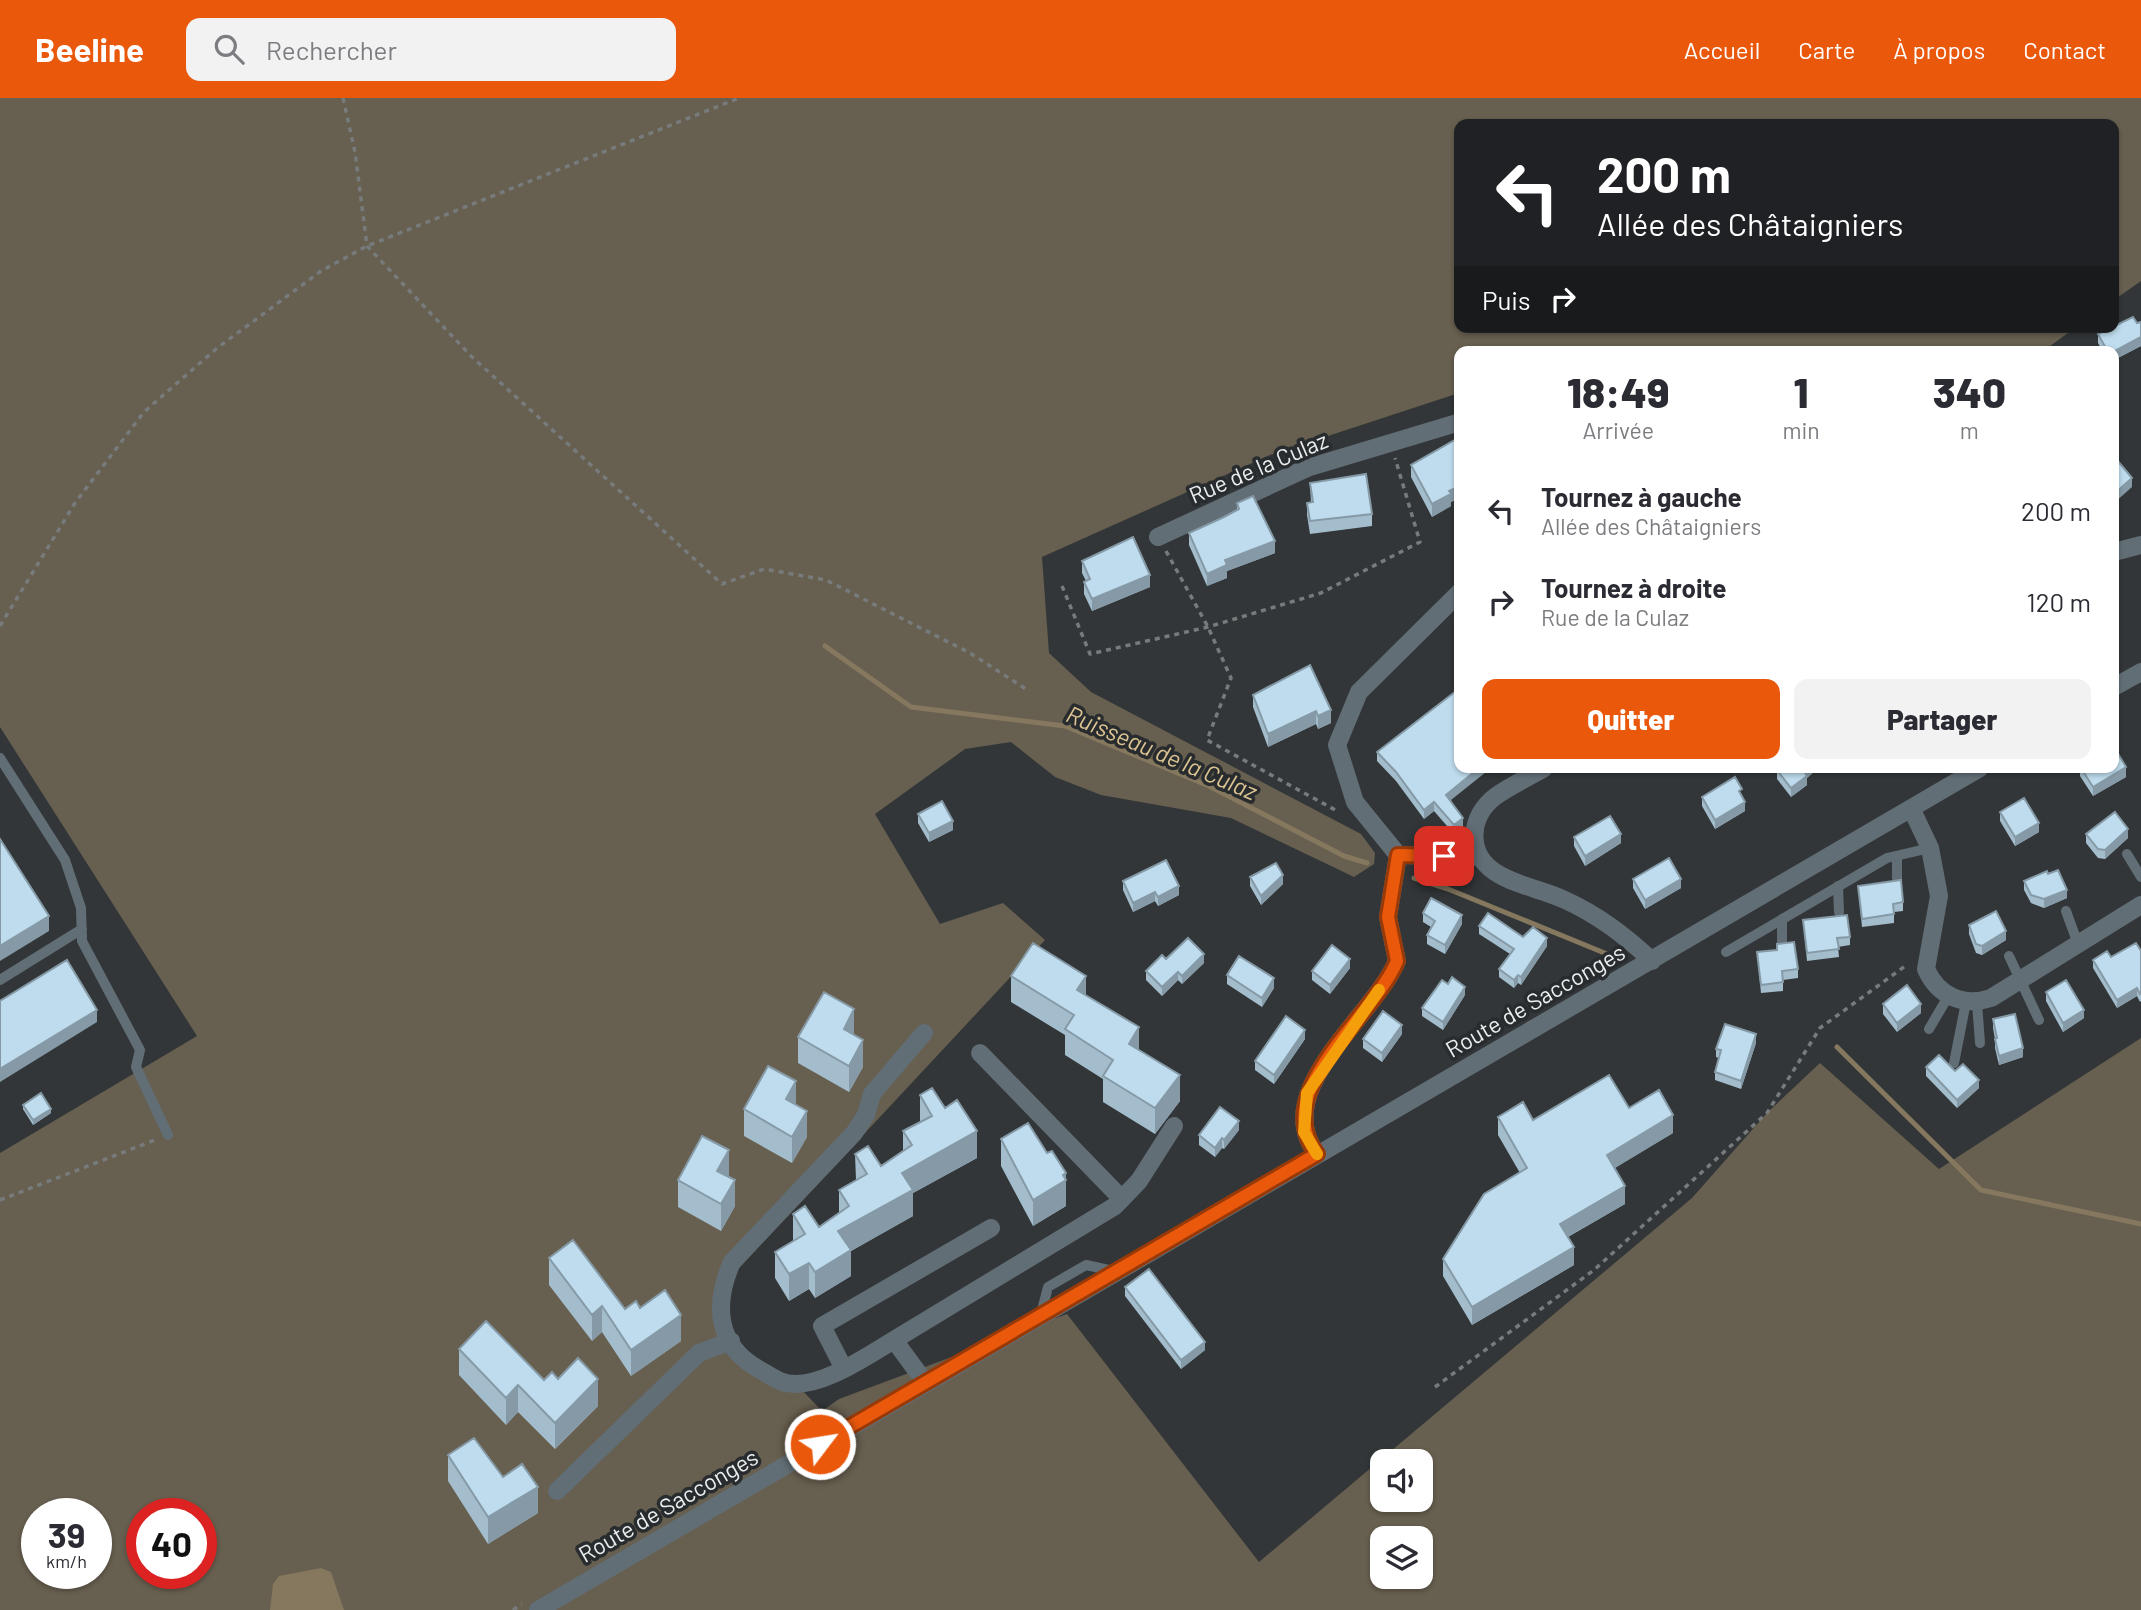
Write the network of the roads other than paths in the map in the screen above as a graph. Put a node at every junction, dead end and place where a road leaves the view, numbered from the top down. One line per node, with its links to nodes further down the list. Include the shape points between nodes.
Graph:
1 (1454, 424): 2 (street, Rue de la Culaz, via 1307,468)
2 (1158, 537)
3 (2141, 545): 4 (street)
4 (2119, 551)
5 (1454, 598): 14 (street, via 1359,692 1337,746 1355,802)
6 (2141, 672): 7 (street)
7 (2119, 684)
8 (0, 758): 24 (lane, via 65,860 81,908)
9 (1535, 773): 16 (street, via 1495,797 1484,809 1474,831)
10 (1972, 773): 11 (street, Route de Sacconges)
11 (1912, 810): 12 (street); 29 (street, Route de Sacconges)
12 (1930, 848): 15 (lane); 32 (street, via 1939,896 1926,969 1931,979)
13 (2127, 853): 17 (lane)
14 (1398, 855): 16 (street); 41 (street, via 1388,917 1397,961 1307,1093 1304,1132)
15 (1897, 856): 18 (lane); 19 (lane)
16 (1478, 857): 29 (street, via 1497,873 1603,920)
17 (2141, 877)
18 (1897, 878)
19 (1839, 886): 22 (lane); 23 (lane)
20 (2141, 905): 26 (street)
21 (2066, 911): 26 (lane)
22 (1839, 912)
23 (1782, 919): 25 (lane); 27 (lane)
24 (82, 929): 31 (lane); 40 (lane, via 82,941 140,1049 136,1067)
25 (1782, 943)
26 (2078, 944): 30 (street)
27 (1726, 952)
28 (2009, 956): 30 (lane)
29 (1653, 961): 41 (street, Route de Sacconges)
30 (2022, 979): 32 (street, via 1991,998); 33 (lane)
31 (0, 980)
32 (1964, 1000): 34 (lane); 36 (lane); 38 (lane)
33 (2039, 1020)
34 (1929, 1029)
35 (924, 1032): 45 (street, via 872,1094 854,1133 732,1262 720,1288 721,1326)
36 (1980, 1043)
37 (979, 1053): 42 (street)
38 (1954, 1063)
39 (1174, 1126): 42 (street)
40 (168, 1135)
41 (1317, 1154): 49 (street, Route de Sacconges)
42 (1122, 1199): 44 (street)
43 (991, 1228): 46 (street, via 822,1326)
44 (894, 1340): 46 (street); 47 (street)
45 (731, 1341): 46 (street, via 747,1363 786,1384 828,1378); 48 (street, via 699,1353)
46 (844, 1369)
47 (919, 1374)
48 (557, 1491)
49 (538, 1610)

